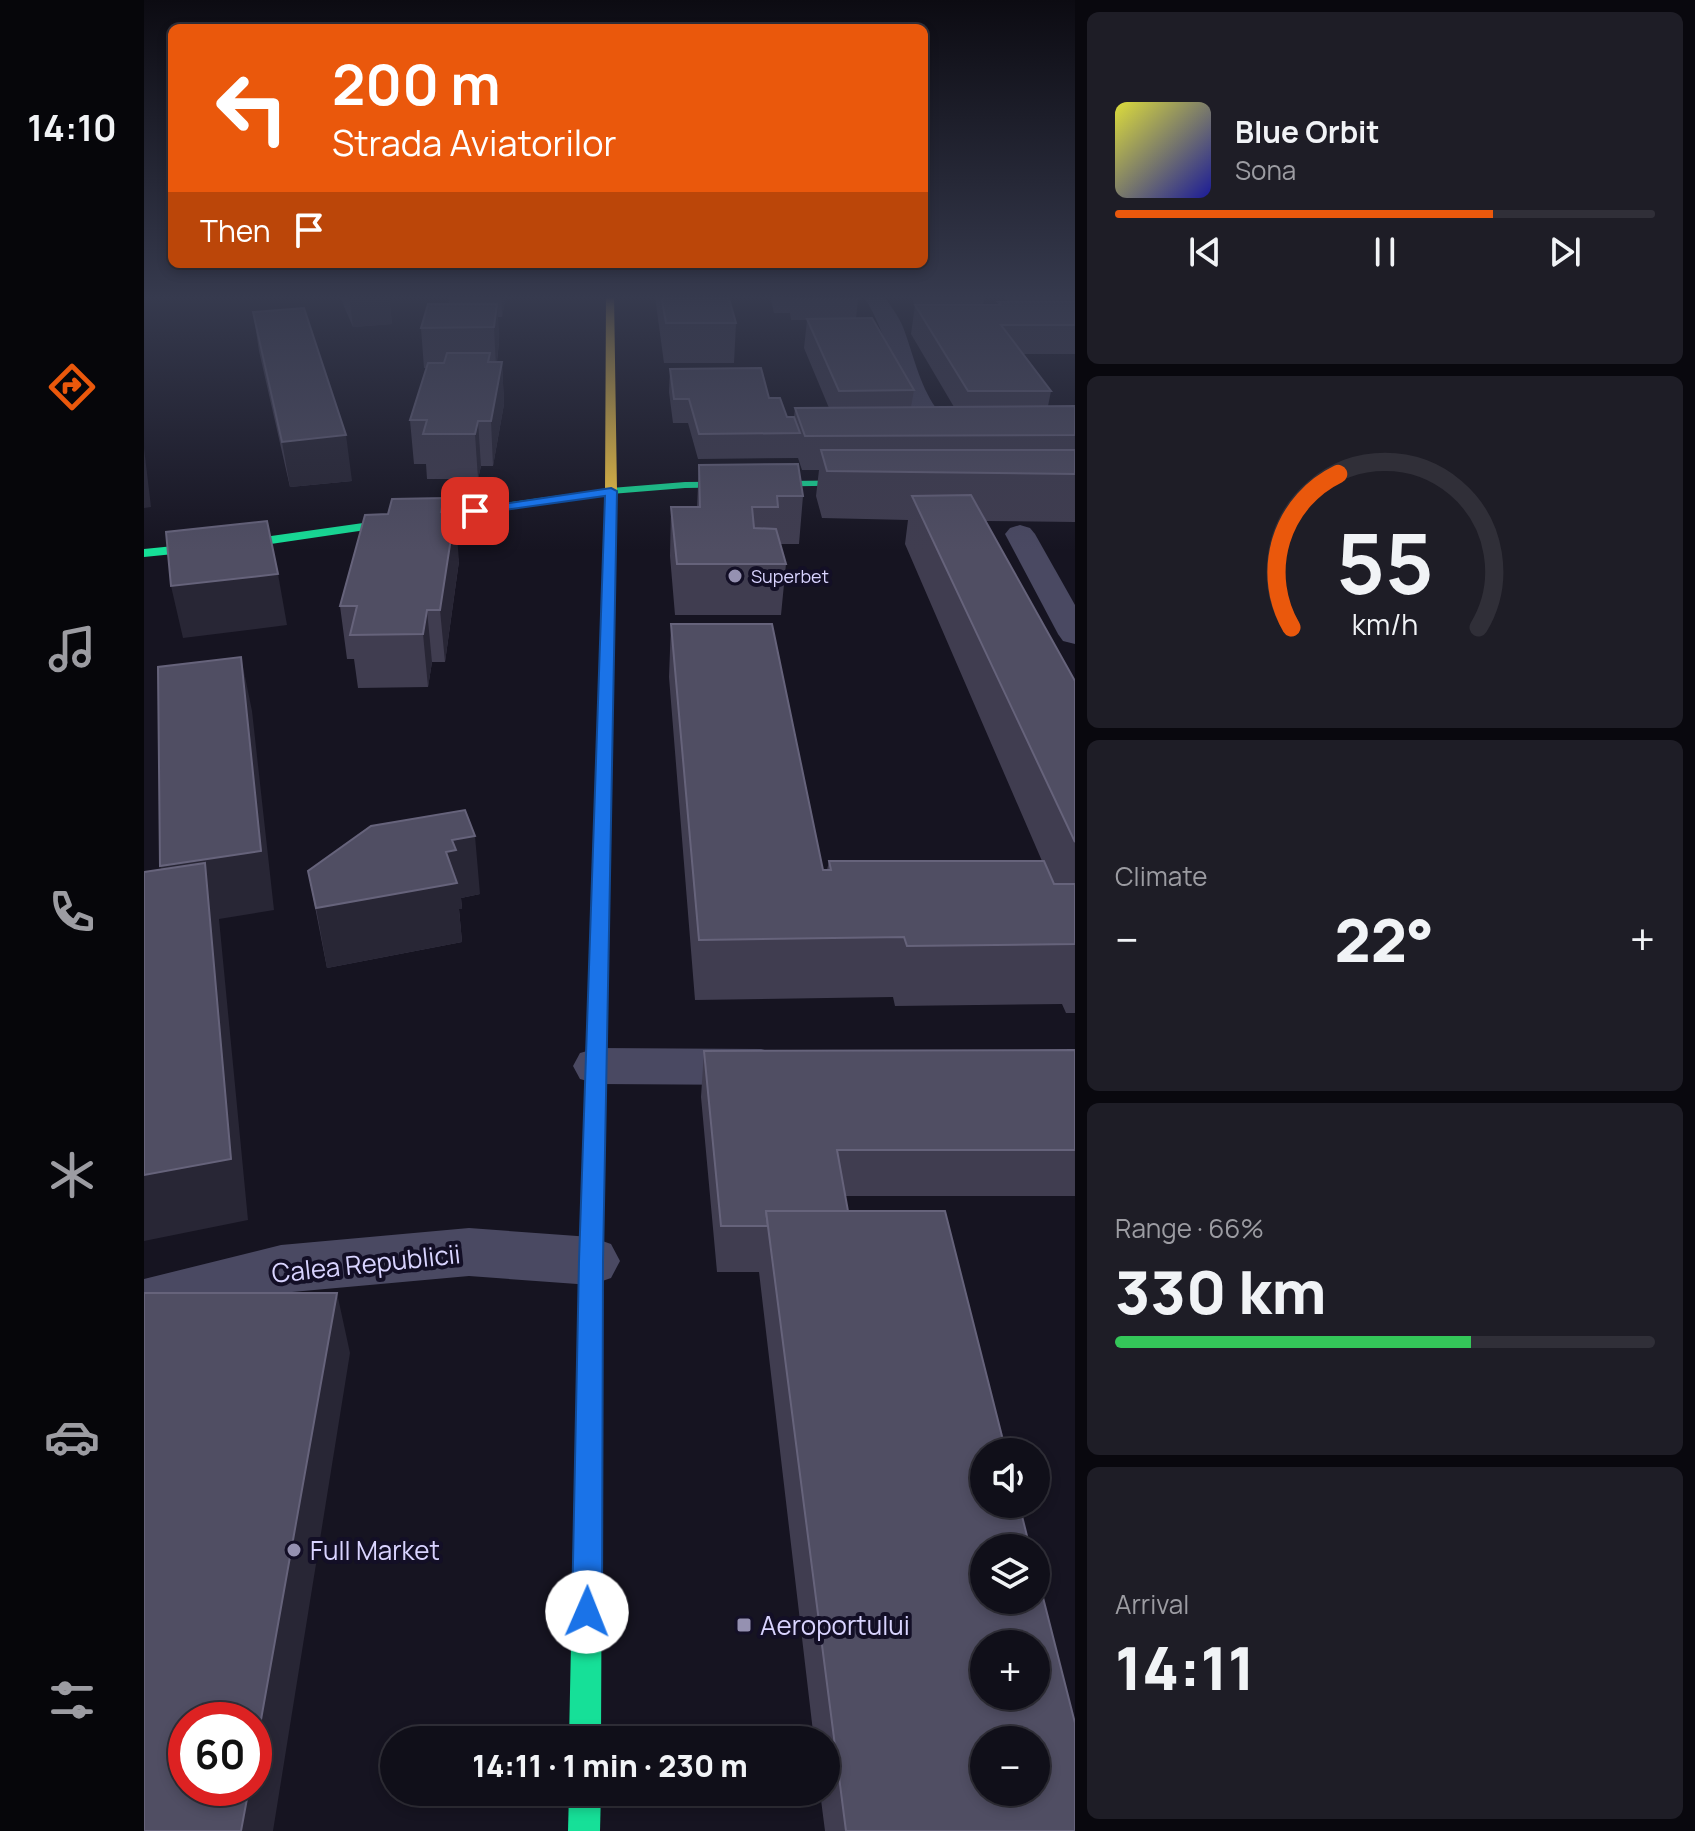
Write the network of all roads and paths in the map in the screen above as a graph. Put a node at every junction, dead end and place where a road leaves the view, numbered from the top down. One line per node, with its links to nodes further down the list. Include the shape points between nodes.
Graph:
1 (610, 380): 5 (main road)
2 (912, 380): 3 (street, via 930,417 945,426 983,433)
3 (1075, 433)
4 (903, 483): 5 (main road)
5 (611, 491): 7 (main road); 9 (main road)
6 (1020, 534): 8 (street)
7 (144, 553)
8 (1075, 634)
9 (598, 1066): 10 (street); 11 (main road)
10 (812, 1068)
11 (591, 1261): 12 (street, Calea Republicii, via 469,1252 281,1269); 13 (main road)
12 (144, 1305)
13 (585, 1726)
14 (585, 1806): 15 (main road)
15 (584, 1831)

